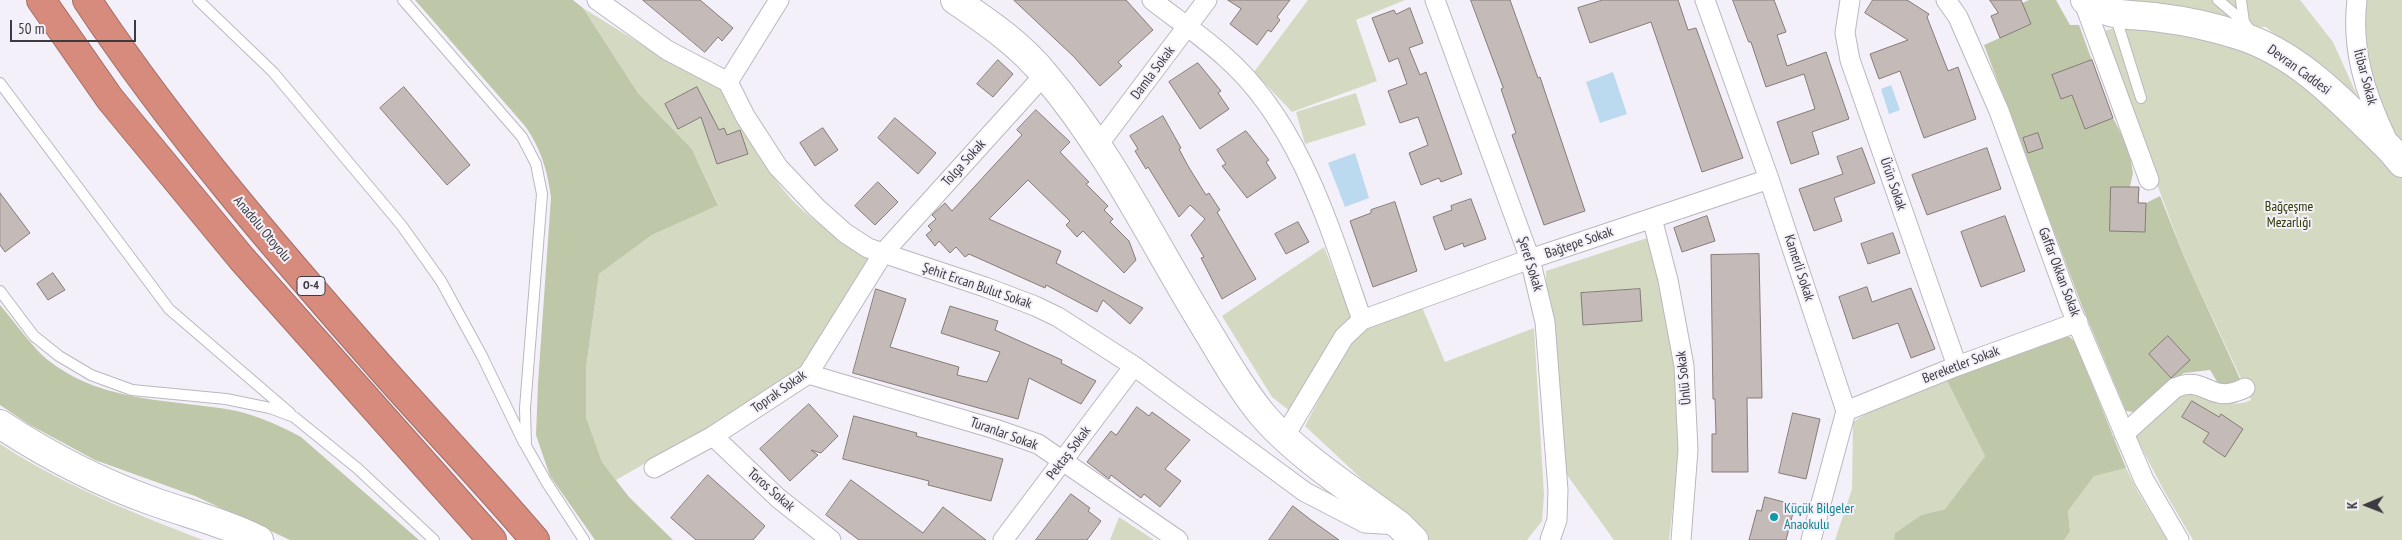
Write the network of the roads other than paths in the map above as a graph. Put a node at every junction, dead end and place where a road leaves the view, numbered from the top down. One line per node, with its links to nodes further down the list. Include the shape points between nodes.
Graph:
1 (41, 0): 54 (highway, O-4, via 110,99 242,259)
2 (200, 0): 45 (lane, via 273,72 402,226 441,281)
3 (403, 0): 45 (lane, via 522,136 536,164 542,194 525,408)
4 (597, 0): 22 (street, via 667,50)
5 (779, 0): 22 (street)
6 (1152, 0): 19 (street)
7 (1207, 0): 19 (street, Damla Sokak)
8 (1435, 0): 31 (street, Şeref Sokak)
9 (1706, 0): 27 (street, Kamerli Sokak)
10 (1850, 0): 36 (street, Ürün Sokak, via 1845,33 1850,60)
11 (1946, 0): 34 (street, Gaffar Okkan Sokak, via 1958,17 2000,110)
12 (2084, 0): 18 (main road, Devran Caddesi); 28 (street)
13 (2218, 0): 20 (lane)
14 (2241, 0): 20 (lane)
15 (2357, 0): 26 (street, İtibar Sokak, via 2359,67 2368,95)
16 (964, 2): 21 (main road)
17 (94, 10): 55 (highway, Anadolu Otoyolu / O-4, via 193,146 261,229)
18 (2115, 15): 20 (main road, Devran Caddesi, via 2175,20 2238,35); 24 (lane)
19 (1187, 27): 25 (street, Damla Sokak); 33 (street, via 1225,56 1242,74 1288,137 1323,211)
20 (2252, 32): 26 (main road, Devran Caddesi, via 2309,74)
21 (1045, 74): 25 (main road); 30 (street, Tolga Sokak)
22 (728, 82): 30 (street, Şehit Ercan Bulut Sokak, via 760,142 793,183 845,233 868,248)
23 (0, 84): 40 (lane, via 169,309)
24 (2141, 98)
25 (1098, 145): 44 (main road, via 1232,372 1257,408)
26 (2397, 156)
27 (1769, 179): 29 (street, Bağtepe Sokak); 39 (street, Kamerli Sokak)
28 (2148, 180)
29 (1652, 218): 31 (street, Bağtepe Sokak); 60 (street, Ünlü Sokak, via 1668,280 1684,366 1688,450)
30 (884, 252): 35 (street, Şehit Ercan Bulut Sokak, via 1035,306); 37 (street, Toprak Sokak)
31 (1530, 259): 33 (street, Bağtepe Sokak); 50 (street, Şeref Sokak, via 1546,336 1558,490)
32 (0, 291): 40 (lane, via 34,336 91,375 132,390 226,399 270,408)
33 (1362, 320): 44 (street, Bağtepe Sokak, via 1344,337)
34 (2078, 322): 36 (street, Bereketler Sokak); 42 (street, Gaffar Okkan Sokak)
35 (1134, 366): 46 (street, Pektaş Sokak); 49 (street, Şehit Ercan Bulut Sokak, via 1305,492 1365,523)
36 (1957, 366): 39 (street, Bereketler Sokak)
37 (808, 374): 43 (street, Toprak Sokak); 46 (street, Turanlar Sokak, via 1019,436)
38 (2245, 388): 42 (street, via 2222,395 2197,384 2184,384 2175,388)
39 (1846, 411): 61 (street)
40 (294, 417): 53 (lane, via 357,468)
41 (0, 424): 48 (main road, via 50,454)
42 (2124, 434): 62 (street, Gaffar Okkan Sokak, via 2144,480)
43 (713, 436): 47 (street, Toprak Sokak); 57 (street, Toros Sokak, via 778,498)
44 (1284, 437): 49 (main road)
45 (526, 446): 56 (lane)
46 (1063, 461): 58 (street, Pektaş Sokak); 59 (street, Turanlar Sokak)
47 (654, 468)
48 (151, 501): 51 (main road); 52 (main road)
49 (1401, 535)
50 (1555, 539)
51 (221, 540)
52 (260, 540)
53 (434, 540)
54 (492, 540)
55 (535, 540)
56 (584, 540)
57 (831, 540)
58 (1003, 540)
59 (1178, 540)
60 (1681, 540)
61 (1811, 540)
62 (2180, 540)

